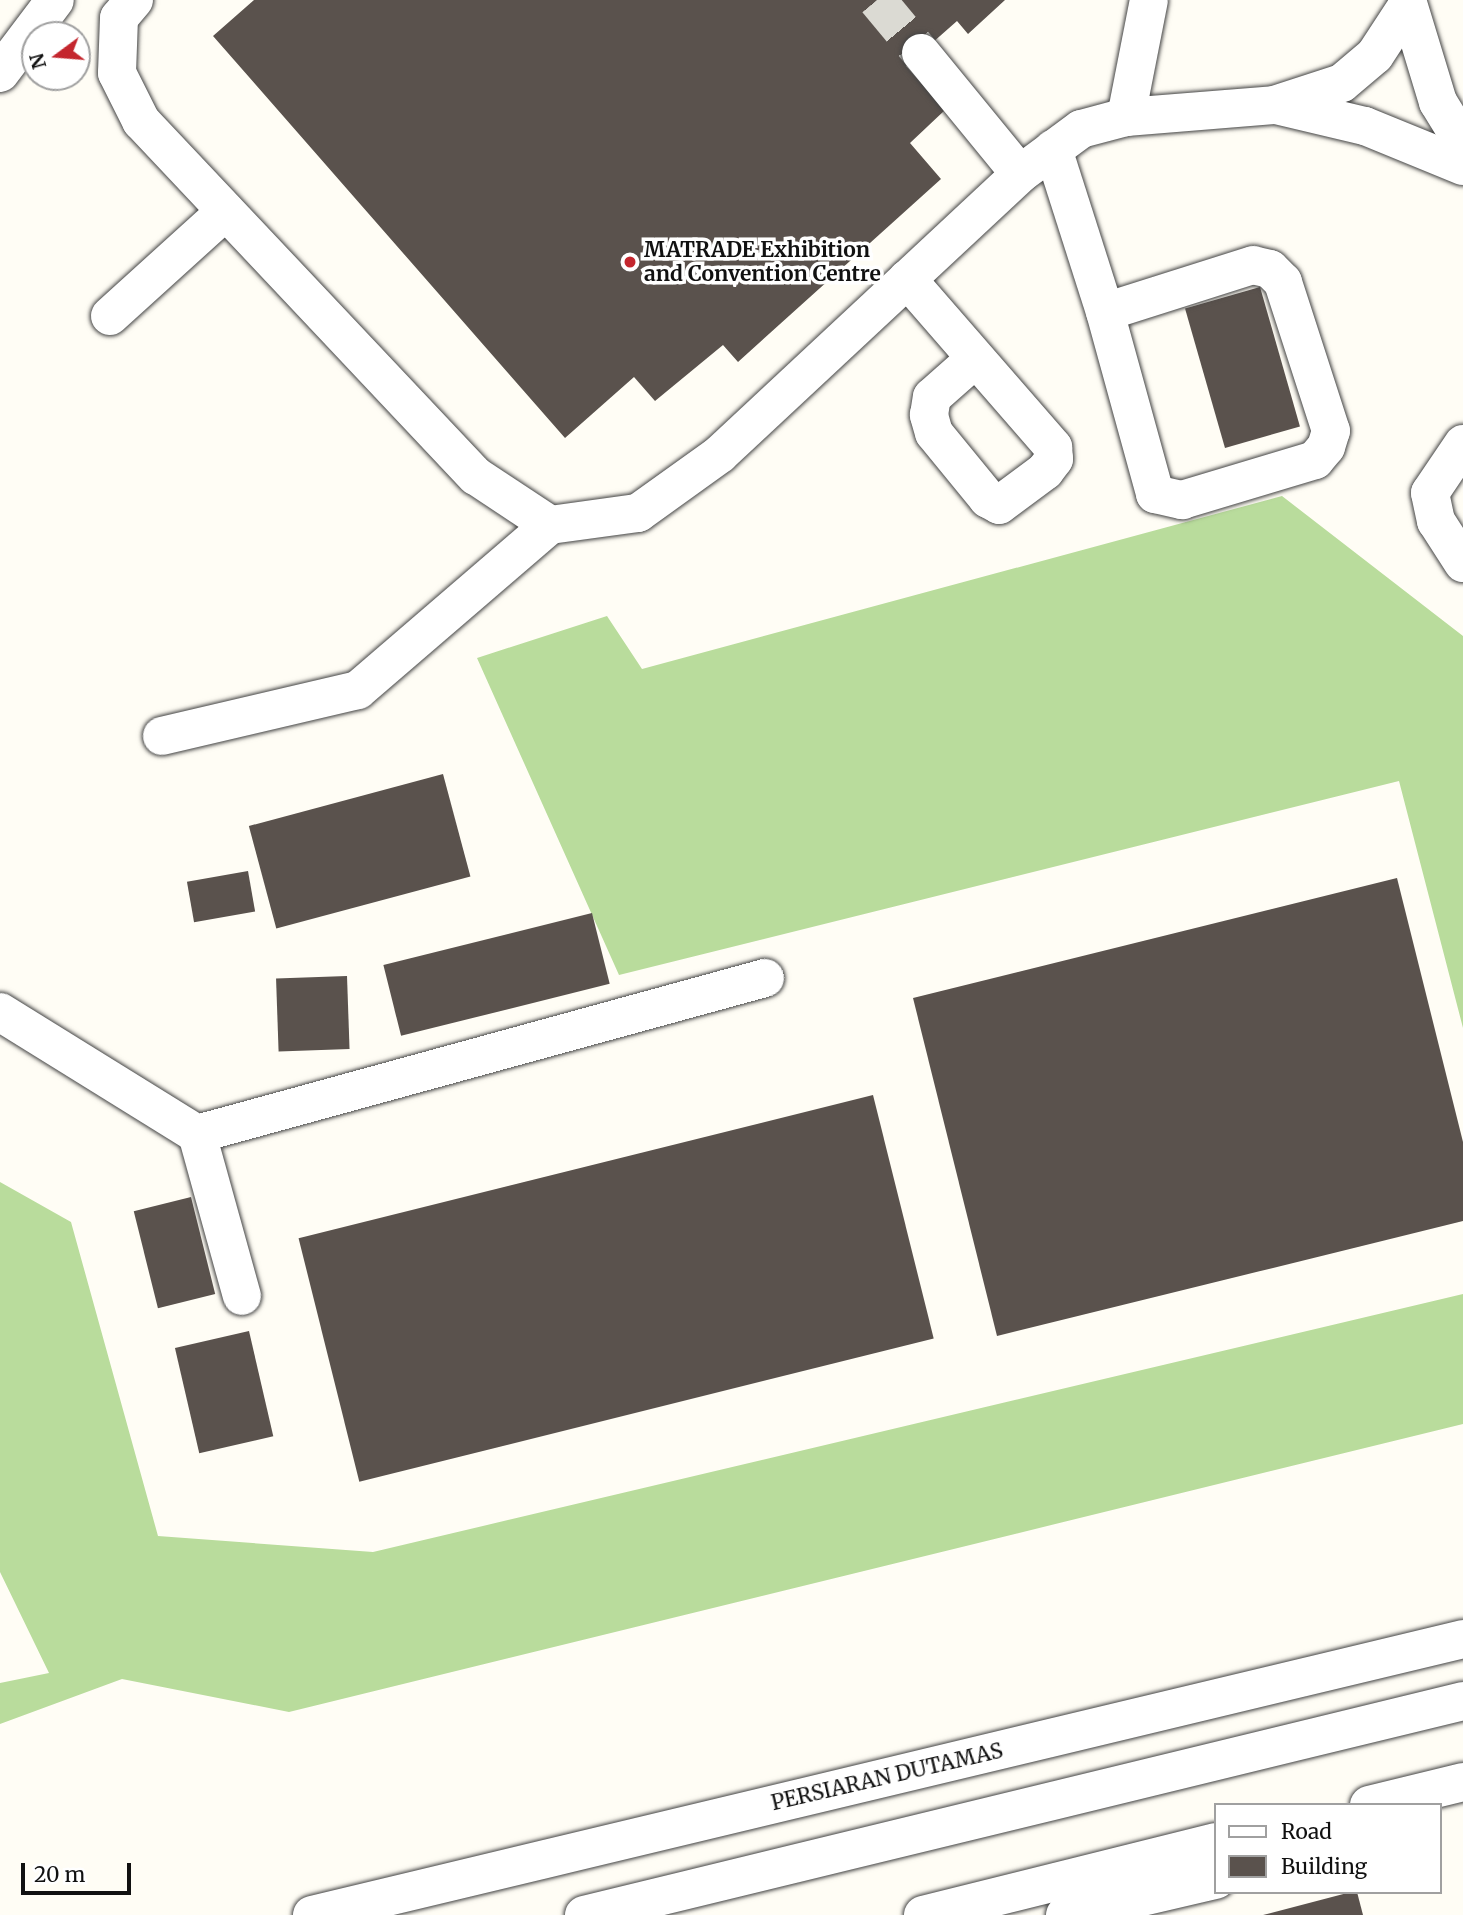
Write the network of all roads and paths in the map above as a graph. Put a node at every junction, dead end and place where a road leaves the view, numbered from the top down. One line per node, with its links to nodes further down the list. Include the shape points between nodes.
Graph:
1 (55, 0): 6 (street)
2 (134, 0): 13 (street, via 118,18 117,73 141,121)
3 (1149, 0): 8 (street)
4 (1408, 3): 7 (street, via 1375,55 1342,83); 9 (street, via 1437,102)
5 (921, 53): 12 (street)
6 (0, 73)
7 (1274, 105): 8 (street); 11 (street, via 1365,125)
8 (1126, 117): 10 (street, via 1081,129)
9 (1463, 144)
10 (1053, 149): 12 (street); 15 (street)
11 (1463, 166)
12 (1020, 174): 14 (street)
13 (226, 211): 16 (street); 19 (street, via 476,476)
14 (907, 279): 17 (street); 19 (street, via 720,454 638,513)
15 (1105, 312): 15 (street, via 1253,265 1270,269 1283,282 1331,431 1326,447 1315,460 1182,500 1155,495)
16 (110, 316)
17 (975, 359)
18 (1463, 444): 20 (street, via 1430,493 1436,521)
19 (550, 525): 21 (street, via 358,690)
20 (1463, 563)
21 (162, 736)
22 (765, 978): 24 (street)
23 (0, 1012): 24 (street)
24 (197, 1135): 25 (street)
25 (242, 1296)
26 (1463, 1639): 33 (street, PERSIARAN DUTAMAS)
27 (1463, 1701): 34 (street)
28 (1463, 1782): 29 (street)
29 (1377, 1803)
30 (1214, 1845): 32 (street)
31 (1214, 1880): 32 (street)
32 (1157, 1889): 35 (street); 36 (street)
33 (312, 1915)
34 (584, 1915)
35 (923, 1915)
36 (1065, 1915)

